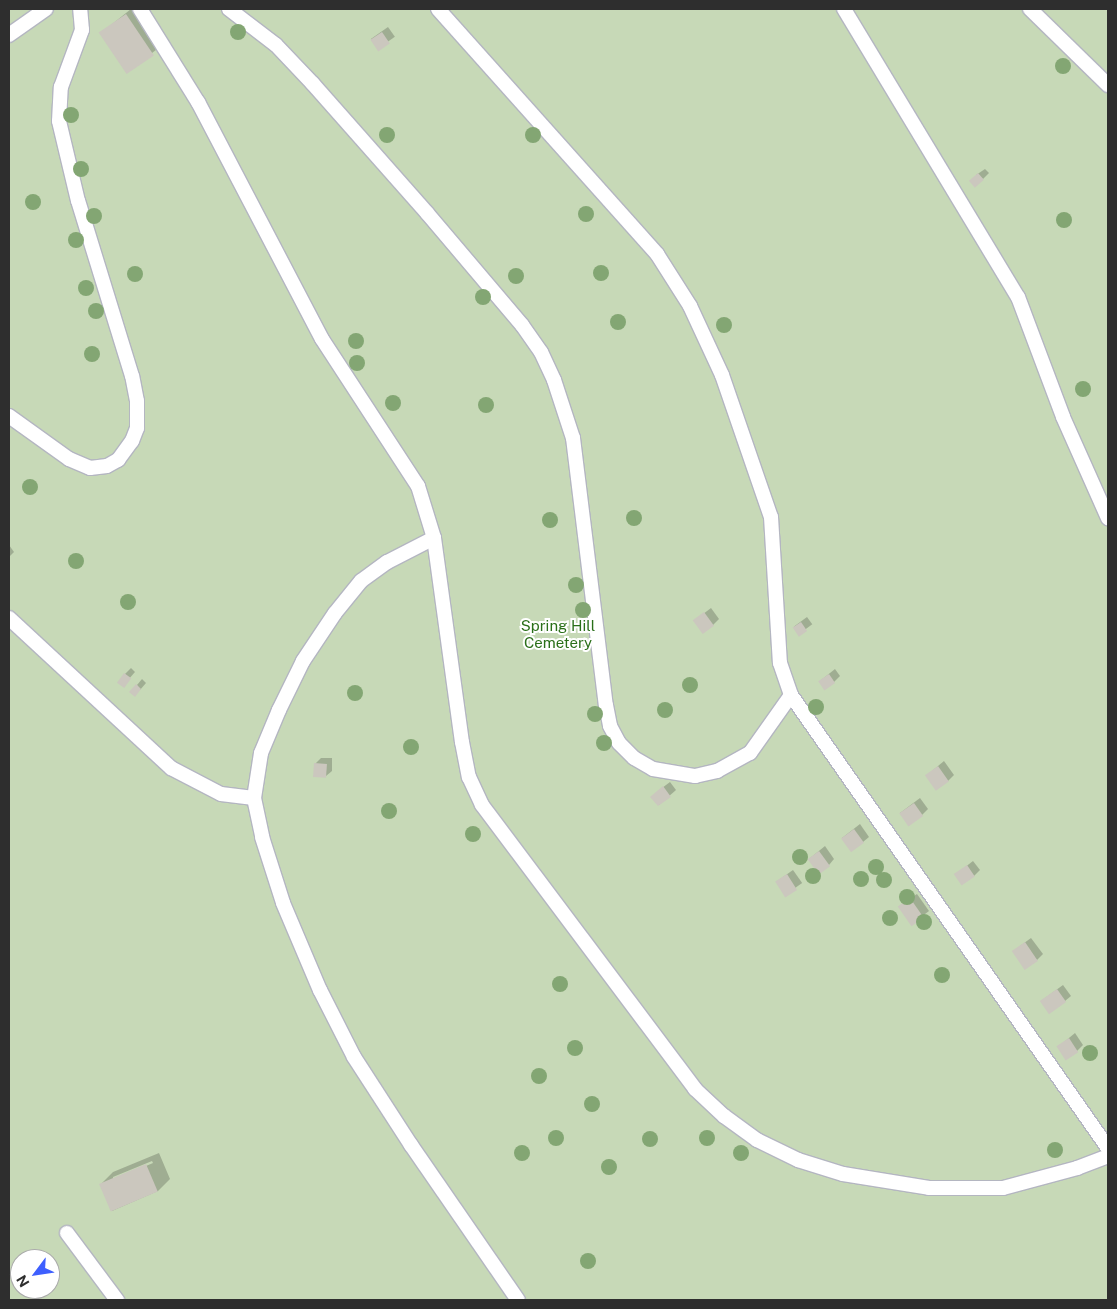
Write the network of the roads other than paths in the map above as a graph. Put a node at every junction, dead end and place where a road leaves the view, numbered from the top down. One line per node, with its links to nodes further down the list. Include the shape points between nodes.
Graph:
1 (46, 9): 8 (lane)
2 (80, 9): 10 (lane, via 82,30 61,87 58,121 78,202 132,376 137,401 136,428 132,441 118,460 107,466 90,468 69,460)
3 (140, 9): 12 (lane, via 198,102 322,339 418,486)
4 (229, 9): 14 (lane, via 276,45 313,84 434,220 541,352 573,438 606,705 610,726 619,743 634,758 653,769 695,776 716,771 750,753)
5 (438, 9): 14 (lane, via 657,254 690,306 722,375 771,516 780,663)
6 (844, 9): 11 (lane, via 1018,297 1063,417)
7 (1030, 9): 9 (lane)
8 (9, 35)
9 (1108, 85)
10 (9, 416)
11 (1108, 518)
12 (434, 538): 15 (lane, via 387,562 361,581 335,613 303,661 279,710 261,753); 17 (lane, via 462,742 469,776 482,805 695,1089 716,1109 757,1140 798,1160 843,1174 929,1188 1003,1188)
13 (9, 618): 15 (lane, via 171,768 221,794)
14 (791, 695): 16 (lane)
15 (254, 798): 20 (lane, via 262,837 283,903 320,990 354,1057)
16 (1108, 1148)
17 (1108, 1156)
18 (67, 1233): 19 (lane)
19 (117, 1300)
20 (518, 1300)

